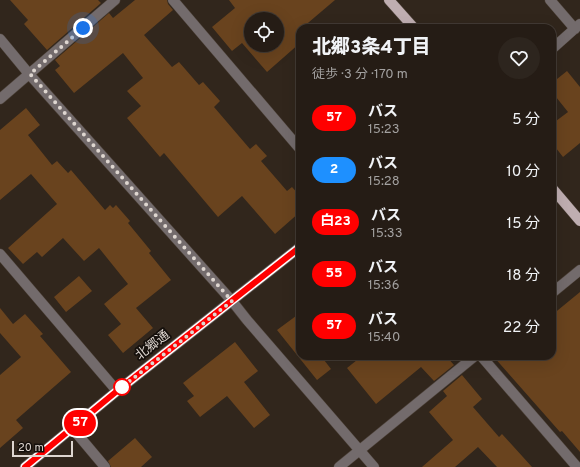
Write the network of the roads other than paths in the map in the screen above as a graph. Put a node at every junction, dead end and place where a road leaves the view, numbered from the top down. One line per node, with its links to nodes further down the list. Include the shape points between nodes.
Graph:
1 (115, 0): 9 (street)
2 (173, 0): 11 (street)
3 (389, 0): 5 (main road)
4 (550, 0): 6 (street)
5 (410, 24)
6 (577, 27): 8 (street)
7 (0, 39): 9 (street)
8 (556, 45)
9 (30, 74): 10 (street); 18 (street)
10 (0, 99)
11 (296, 144)
12 (556, 193): 13 (main road)
13 (580, 221)
14 (296, 250): 18 (street, 北郷通)
15 (0, 254): 21 (street)
16 (580, 270): 17 (street)
17 (556, 290)
18 (232, 301): 21 (street, 北郷通); 23 (street)
19 (471, 360): 23 (street)
20 (484, 360): 28 (street)
21 (117, 391): 22 (street, 北郷通)
22 (73, 429): 24 (street, 北郷通); 25 (street)
23 (359, 450): 26 (street); 27 (street)
24 (25, 467)
25 (105, 467)
26 (340, 467)
27 (374, 467)
28 (577, 467)

